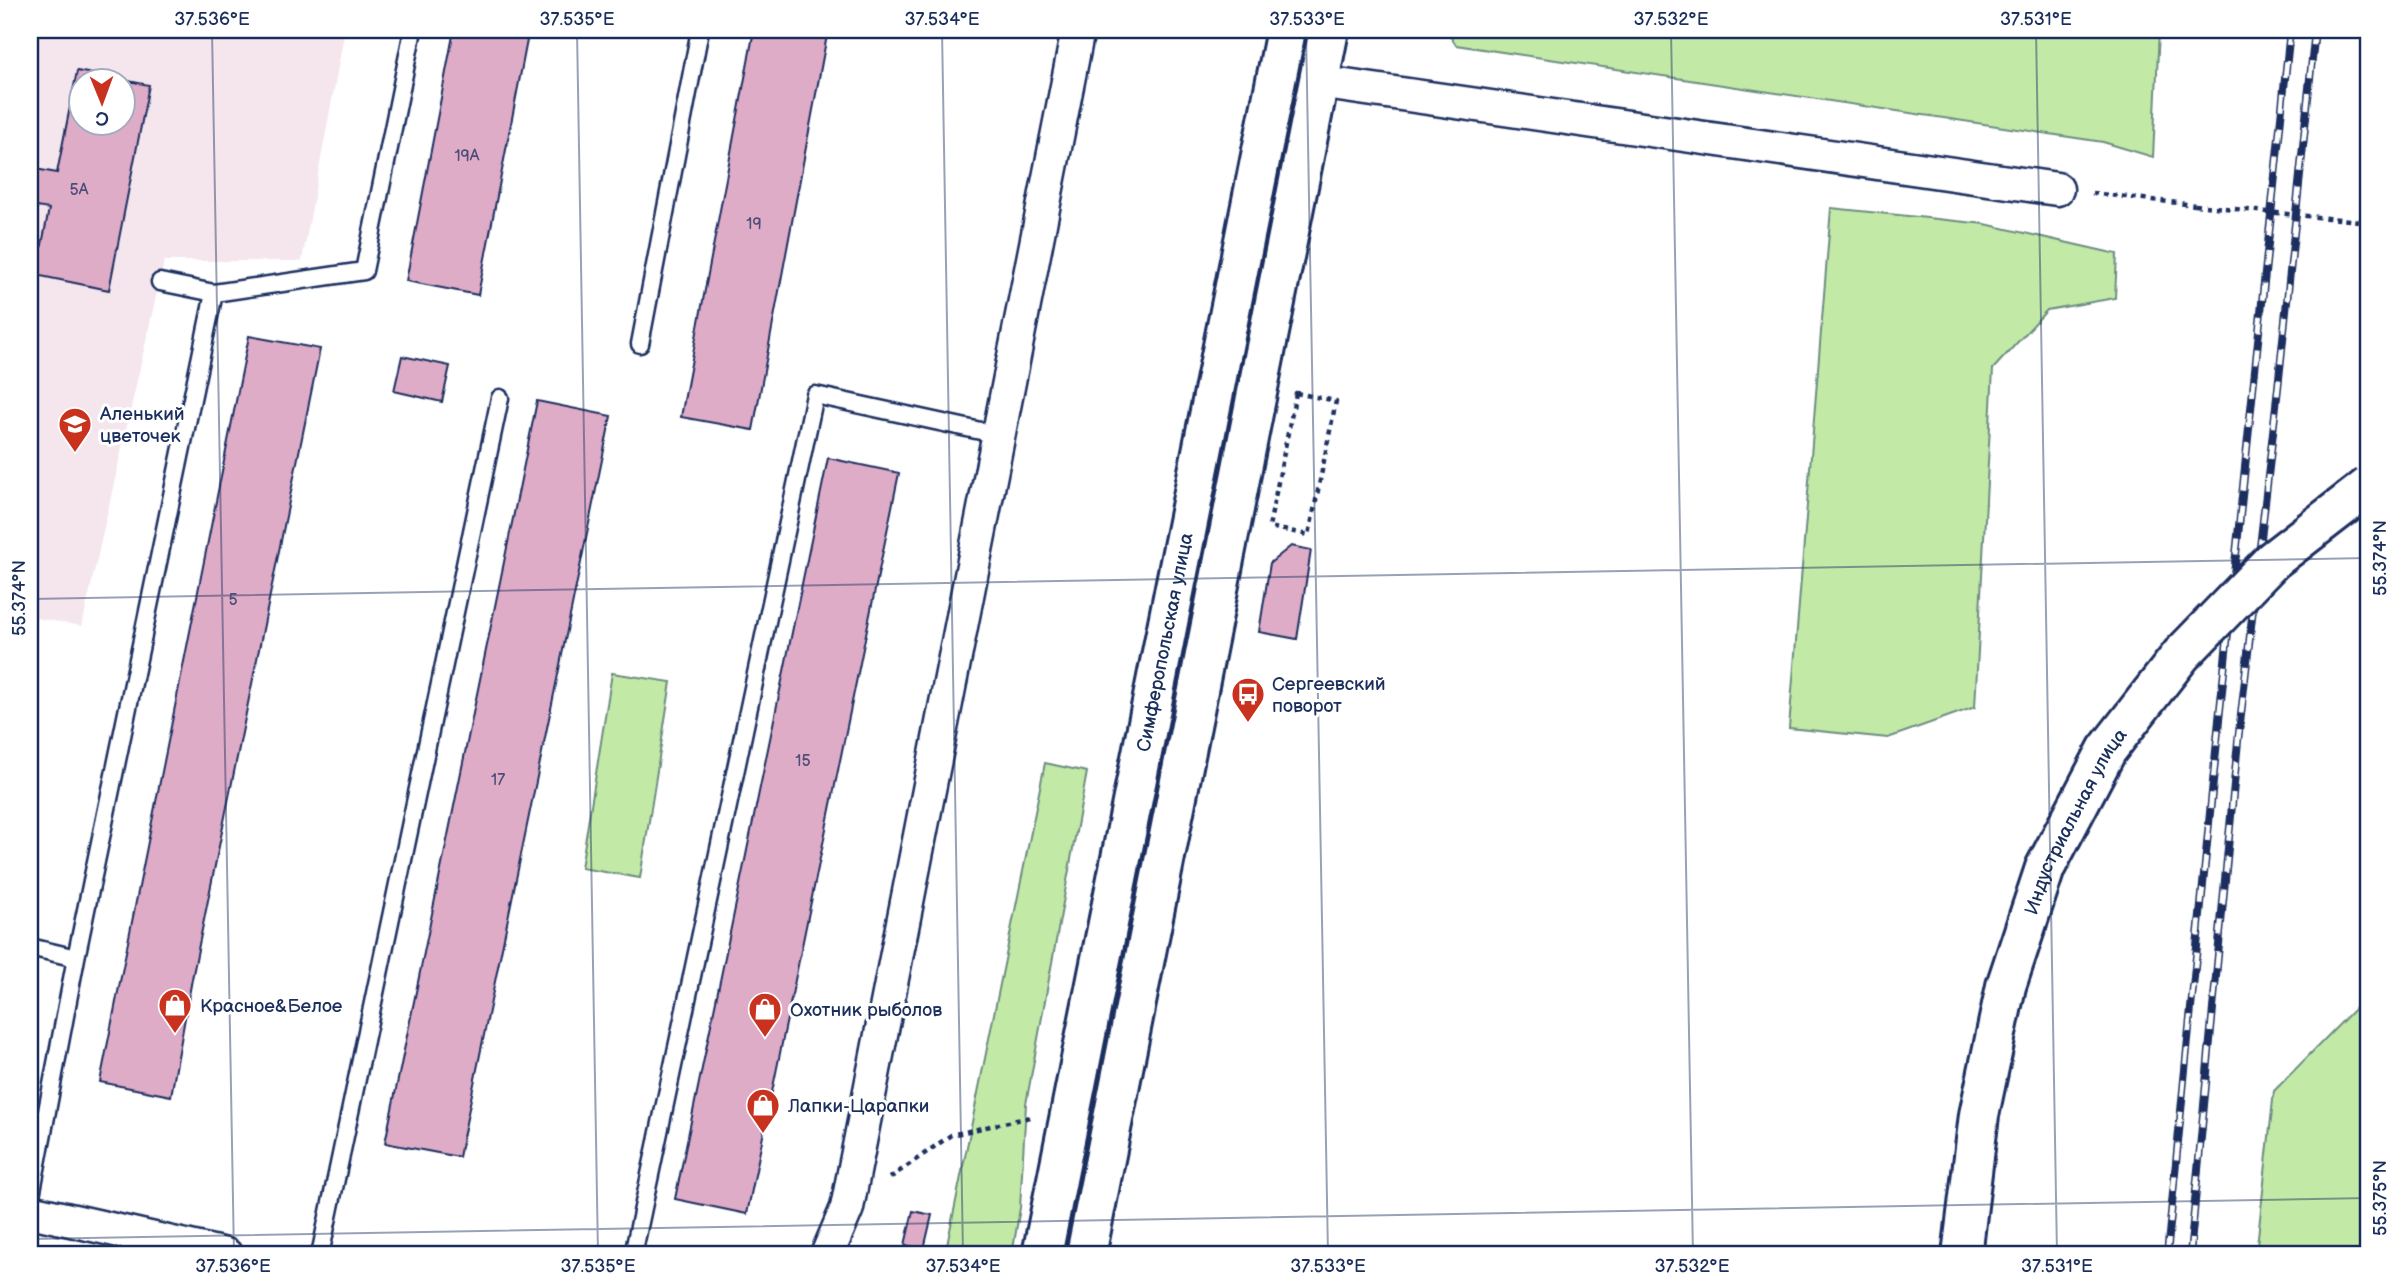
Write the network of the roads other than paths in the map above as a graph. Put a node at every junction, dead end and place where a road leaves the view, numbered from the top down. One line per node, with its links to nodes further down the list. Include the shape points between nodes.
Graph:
1 (413, 30): 9 (lane, via 364,271)
2 (700, 30): 10 (lane)
3 (1078, 30): 12 (street)
4 (1286, 30): 22 (main road, Симферопольская улица)
5 (1329, 30): 6 (main road)
6 (1318, 82): 7 (street); 23 (main road)
7 (2056, 189)
8 (160, 282): 9 (lane)
9 (214, 293): 15 (lane)
10 (640, 344)
11 (500, 398): 19 (lane)
12 (999, 435): 20 (lane, via 815,395); 21 (street, via 847,1208)
13 (2369, 485): 24 (main road, Индустриальная улица, bridge, via 2273,560 2190,645 2101,762 2045,868 2006,986 1979,1115)
14 (30, 947): 15 (lane)
15 (76, 958): 16 (lane)
16 (30, 1201)
17 (30, 1211): 18 (street)
18 (226, 1255)
19 (320, 1255)
20 (633, 1255)
21 (827, 1255)
22 (1042, 1255)
23 (1086, 1255)
24 (1962, 1255)

